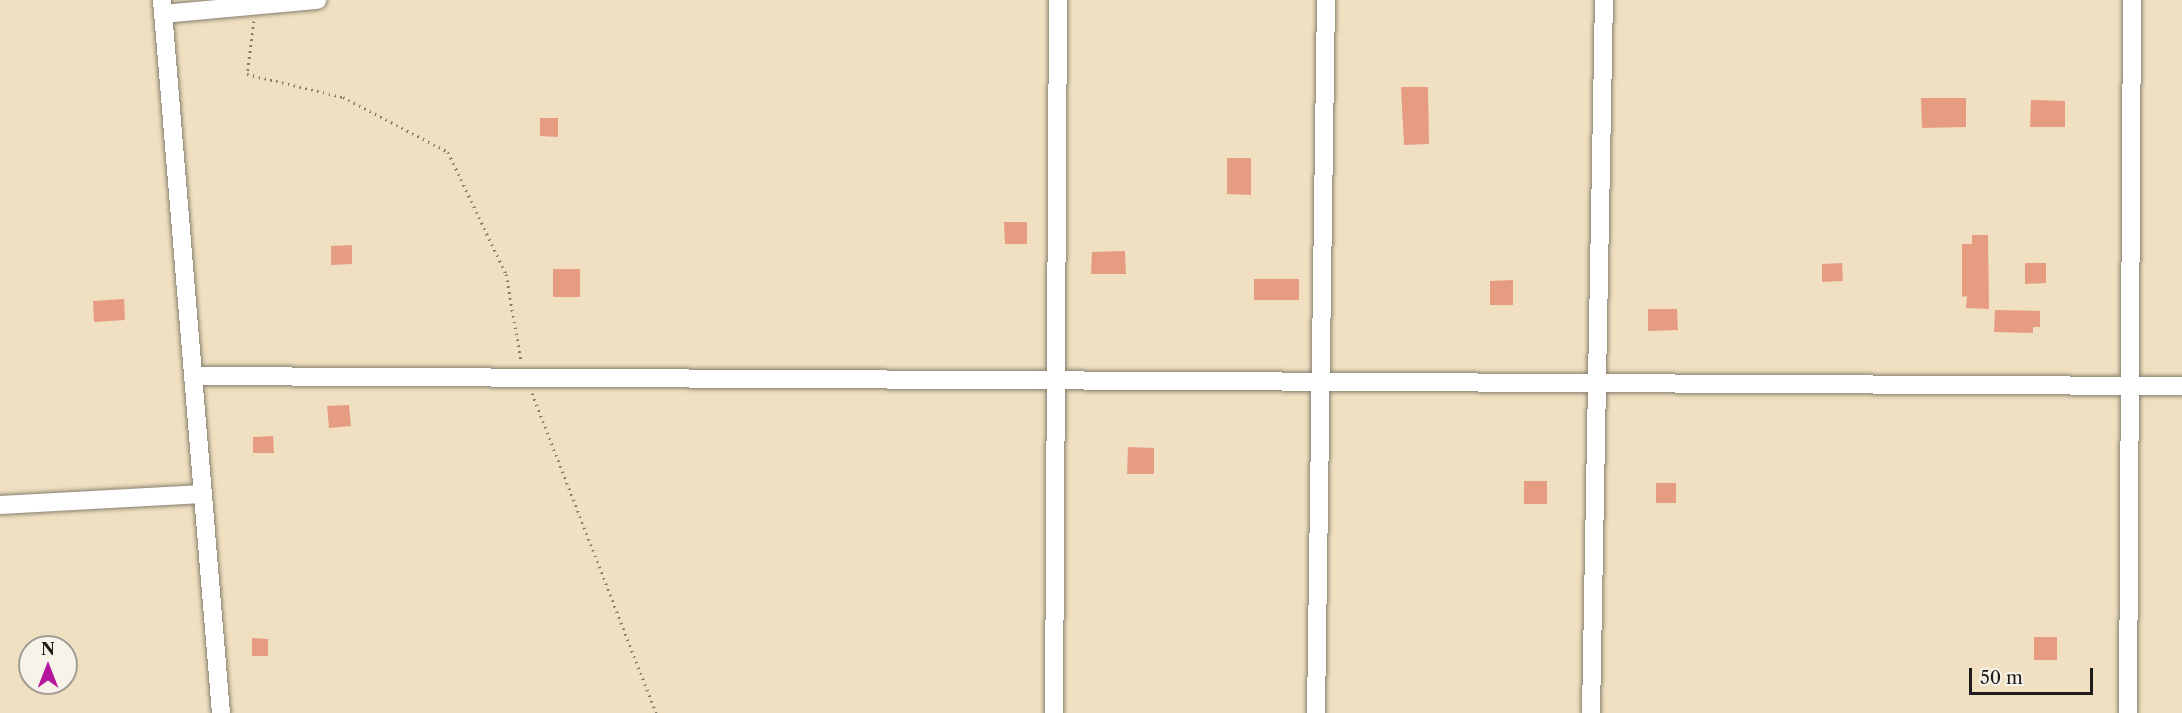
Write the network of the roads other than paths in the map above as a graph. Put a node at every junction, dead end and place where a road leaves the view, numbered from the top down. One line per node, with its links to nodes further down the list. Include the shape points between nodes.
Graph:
1 (317, 0): 6 (street)
2 (1058, 0): 8 (street)
3 (1326, 0): 9 (street)
4 (1604, 0): 10 (street)
5 (2132, 0): 11 (street)
6 (163, 7): 7 (street)
7 (193, 376): 8 (street); 13 (street)
8 (1056, 381): 9 (street); 16 (street)
9 (1321, 382): 10 (street); 17 (street)
10 (1597, 383): 11 (street); 18 (street)
11 (2130, 386): 12 (street); 19 (street)
12 (2182, 386)
13 (203, 494): 14 (street); 15 (street)
14 (0, 505)
15 (221, 713)
16 (1054, 713)
17 (1316, 713)
18 (1591, 713)
19 (2128, 713)

